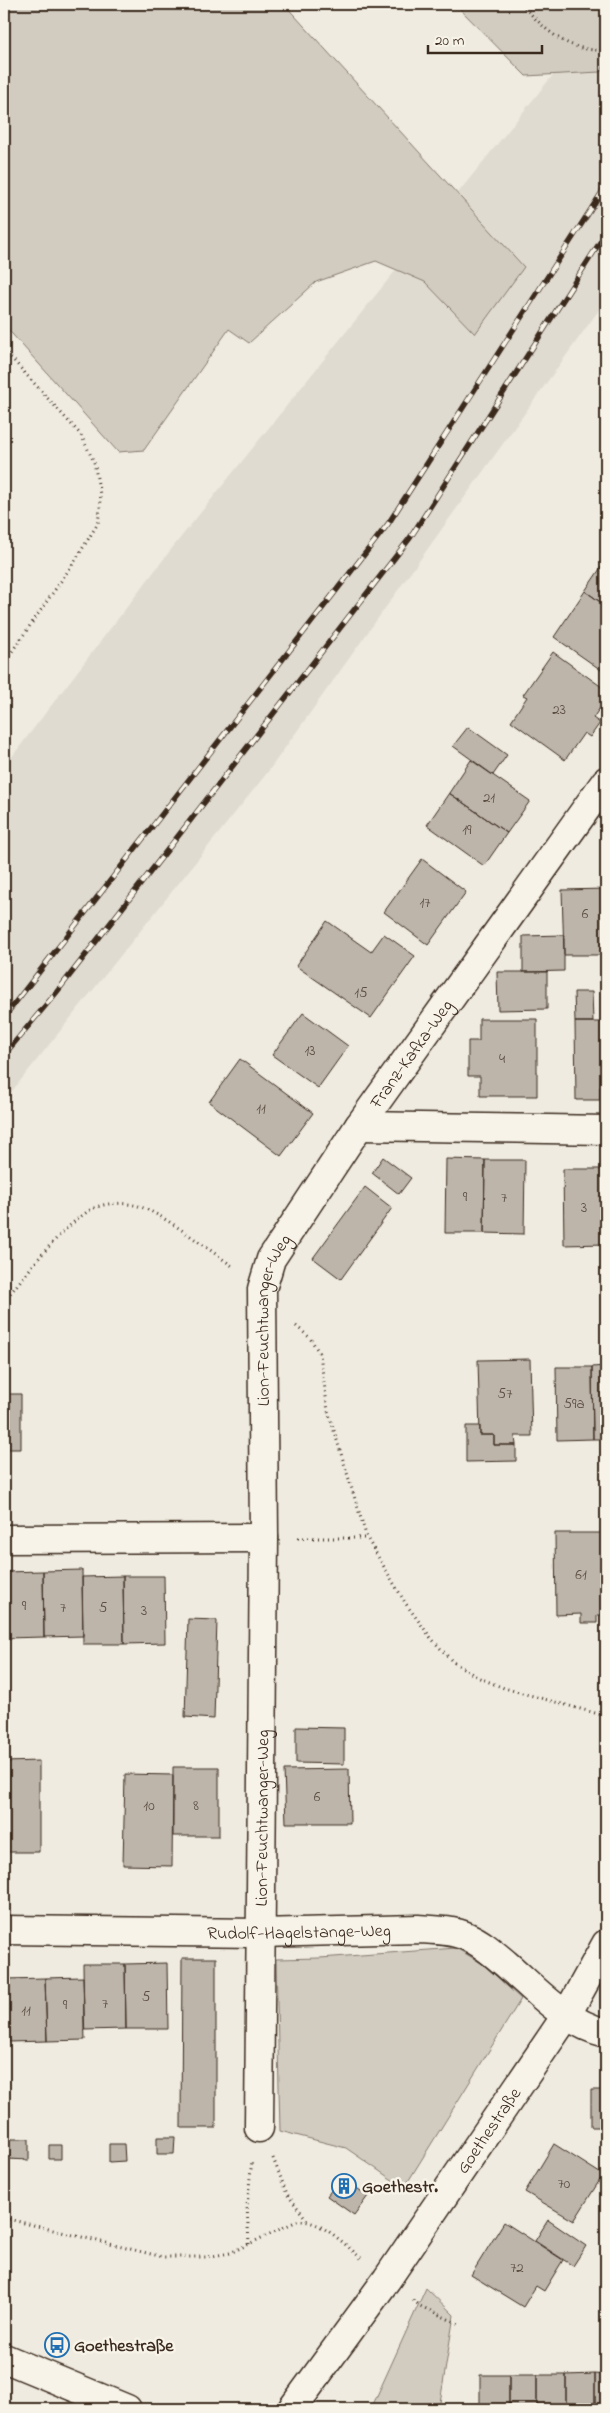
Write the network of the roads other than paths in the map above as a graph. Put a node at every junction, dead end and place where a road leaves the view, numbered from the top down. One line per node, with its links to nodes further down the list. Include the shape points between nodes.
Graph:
1 (606, 781): 2 (street, Franz-Kafka-Weg)
2 (359, 1126): 3 (street, Franz-Kafka-Weg); 4 (street, Lion-Feuchtwanger-Weg, via 271,1258 262,1289)
3 (606, 1130)
4 (264, 1538): 5 (street); 7 (street, Lion-Feuchtwanger-Weg)
5 (4, 1539)
6 (4, 1930): 7 (street, Rudolf-Hagelstange-Weg)
7 (260, 1933): 9 (street, Rudolf-Hagelstange-Weg, via 418,1929 468,1937 492,1952); 11 (street, Lion-Feuchtwanger-Weg)
8 (606, 1944): 9 (street, Goethestraße)
9 (566, 2016): 10 (street, Rudolf-Hagelstange-Weg, via 588,2029); 14 (street, Goethestraße, via 387,2279)
10 (606, 2033)
11 (258, 2128)
12 (4, 2358): 13 (street)
13 (127, 2409)
14 (292, 2409)

